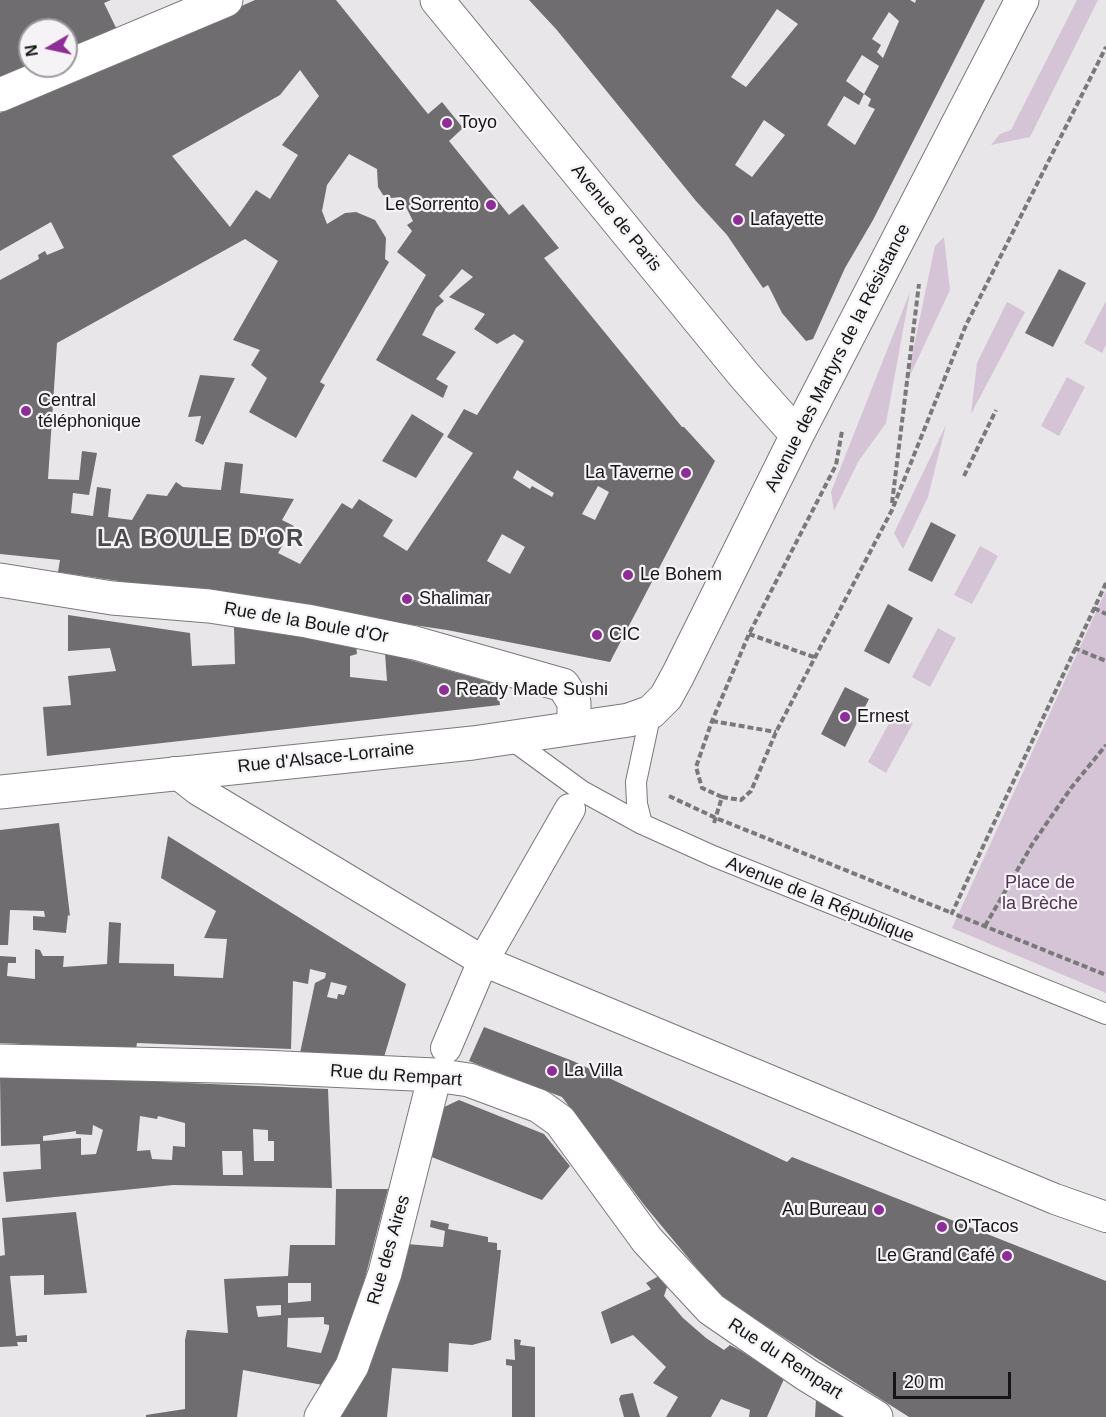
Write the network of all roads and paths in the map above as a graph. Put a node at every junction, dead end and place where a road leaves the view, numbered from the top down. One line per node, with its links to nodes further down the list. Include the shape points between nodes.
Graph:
1 (226, 0): 5 (street)
2 (437, 0): 9 (street, Avenue de Paris)
3 (1022, 0): 9 (street, Avenue des Martyrs de la Résistance)
4 (1106, 47): 11 (path, via 966,326)
5 (0, 95)
6 (920, 277): 11 (path)
7 (996, 410): 10 (path)
8 (842, 428): 16 (path, via 836,465)
9 (797, 435): 20 (street, Avenue des Martyrs de la Résistance, via 678,675 666,697)
10 (964, 476)
11 (891, 510): 18 (path)
12 (0, 580): 22 (street, Rue de la Boule d'Or, via 112,598 263,614 415,643 563,685 574,702)
13 (1106, 583): 14 (path)
14 (1094, 608): 15 (path); 17 (path)
15 (1106, 614)
16 (749, 633): 18 (path); 21 (path)
17 (1074, 648): 19 (path); 33 (path)
18 (814, 657): 23 (path)
19 (1106, 661)
20 (651, 712): 22 (street, Rue d'Alsace-Lorraine, via 629,720); 32 (lane, via 636,782)
21 (712, 721): 23 (path); 29 (path, via 696,766 697,775 702,788)
22 (574, 728): 24 (street, Rue d'Alsace-Lorraine)
23 (776, 732): 29 (path, via 751,791 741,800)
24 (507, 737): 26 (street, Rue d'Alsace-Lorraine); 32 (lane, Avenue de la République, via 582,791)
25 (1106, 745): 34 (path, via 1033,843)
26 (175, 772): 27 (street, Rue d'Alsace-Lorraine); 35 (street, via 218,802)
27 (0, 792)
28 (669, 796): 31 (path)
29 (722, 797): 31 (path)
30 (570, 809): 35 (street)
31 (716, 818): 33 (path)
32 (642, 824): 37 (lane, Avenue de la République)
33 (952, 913): 34 (path)
34 (985, 926): 36 (path)
35 (483, 961): 39 (street); 40 (street)
36 (1106, 975)
37 (1106, 1014)
38 (0, 1061): 39 (street, Rue du Rempart, via 262,1067)
39 (440, 1062): 41 (street, Rue des Aires, via 385,1273 352,1366); 42 (street, Rue du Rempart, via 479,1084 539,1106 560,1121 647,1240 711,1310)
40 (1106, 1217)
41 (321, 1417)
42 (876, 1417)

